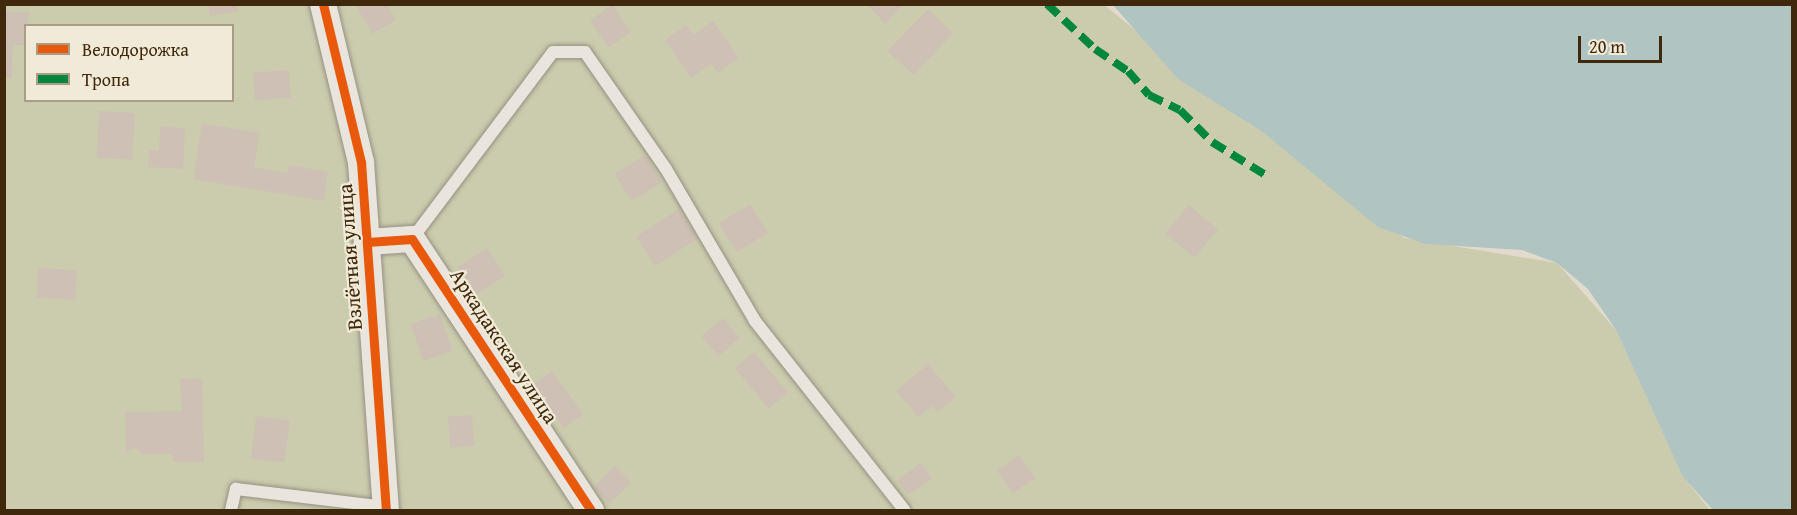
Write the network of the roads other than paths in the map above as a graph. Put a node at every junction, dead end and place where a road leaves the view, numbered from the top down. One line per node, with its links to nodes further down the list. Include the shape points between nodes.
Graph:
1 (323, 4): 3 (street, Взлётная улица, via 361,162)
2 (412, 239): 3 (street); 6 (street, Аркадакская улица); 7 (lane, via 553,52 585,52 666,169 755,321)
3 (367, 242): 4 (street, Взлётная улица)
4 (386, 509): 5 (lane, via 236,489)
5 (231, 510)
6 (591, 510)
7 (904, 510)

